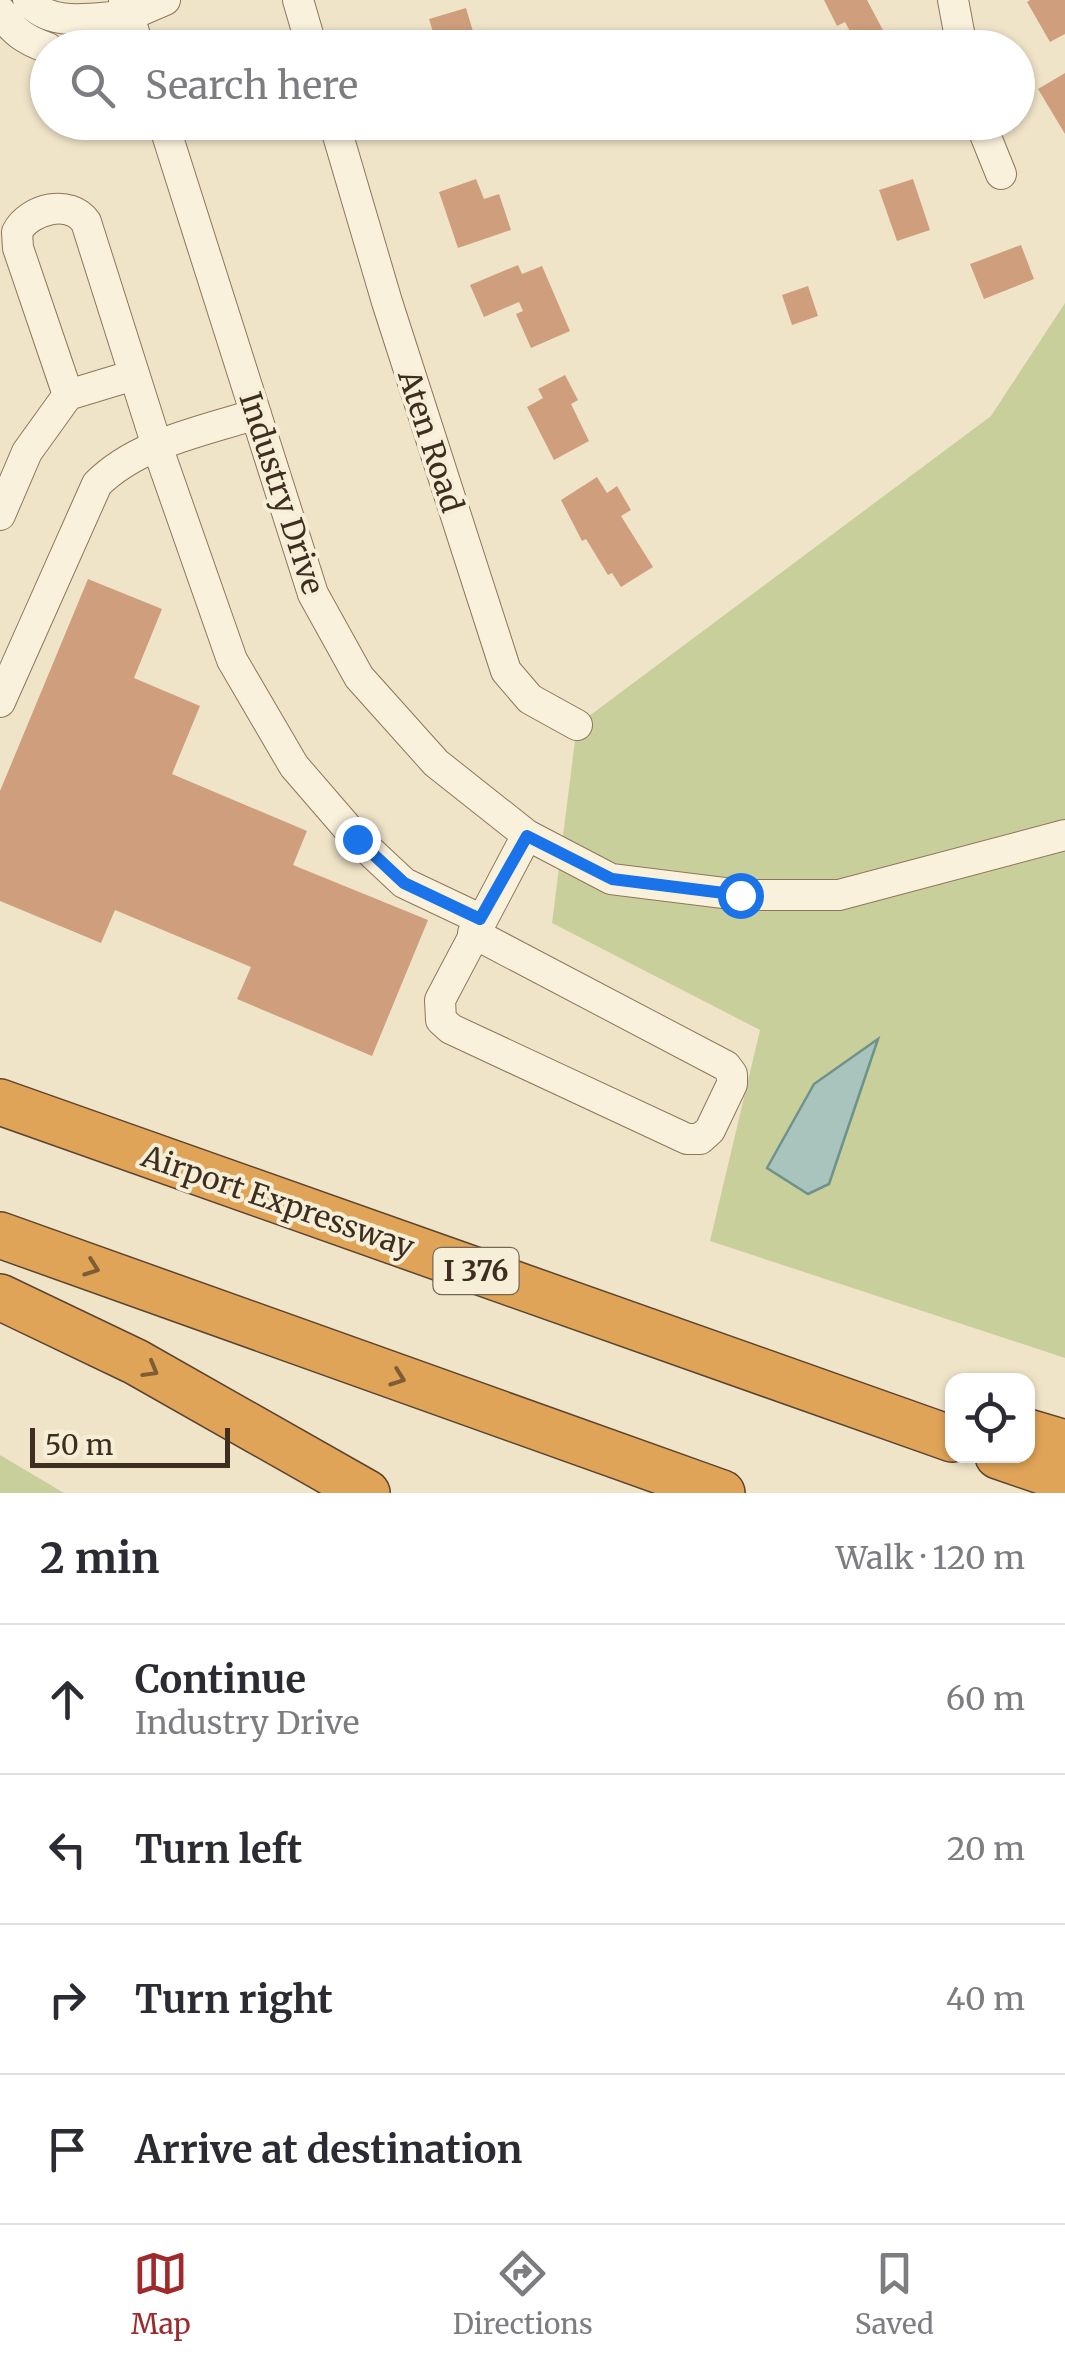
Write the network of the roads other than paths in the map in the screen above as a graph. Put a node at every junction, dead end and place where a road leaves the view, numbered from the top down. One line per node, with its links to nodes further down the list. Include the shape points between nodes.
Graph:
1 (28, 0): 5 (street, via 57,19)
2 (165, 0): 5 (street)
3 (298, 0): 8 (street)
4 (953, 0): 9 (street)
5 (126, 8): 7 (street)
6 (0, 11): 10 (street)
7 (98, 30)
8 (307, 30)
9 (959, 30)
10 (30, 39)
11 (168, 140): 17 (street, Industry Drive)
12 (339, 140): 21 (street, Aten Road, via 506,671 530,699)
13 (987, 140): 14 (street)
14 (1001, 174)
15 (134, 375): 16 (street); 16 (street, via 86,222 72,208 58,208 21,224 16,240); 18 (street)
16 (68, 394): 19 (street, via 27,452)
17 (256, 414): 18 (street); 23 (street, Industry Drive, via 313,594 360,677 436,763)
18 (156, 446): 20 (street, via 115,466 97,484); 24 (street, via 232,660 294,766 404,883)
19 (0, 516)
20 (0, 702)
21 (577, 725)
22 (1065, 834): 23 (street, Industry Drive, via 839,894 740,895 612,879)
23 (527, 836): 24 (street)
24 (476, 926): 24 (street, via 440,1000 438,1014 446,1026 687,1140 710,1130 732,1084 726,1066)
25 (0, 1094): 29 (highway)
26 (0, 1102): 31 (highway, Airport Expressway / I 376)
27 (0, 1236): 36 (highway, one-way to 36)
28 (0, 1297): 35 (highway, one-way to 35, via 136,1362)
29 (945, 1407)
30 (1035, 1434): 32 (highway)
31 (945, 1438)
32 (1065, 1443)
33 (1018, 1463): 34 (highway)
34 (1065, 1479)
35 (367, 1493)
36 (722, 1493)

